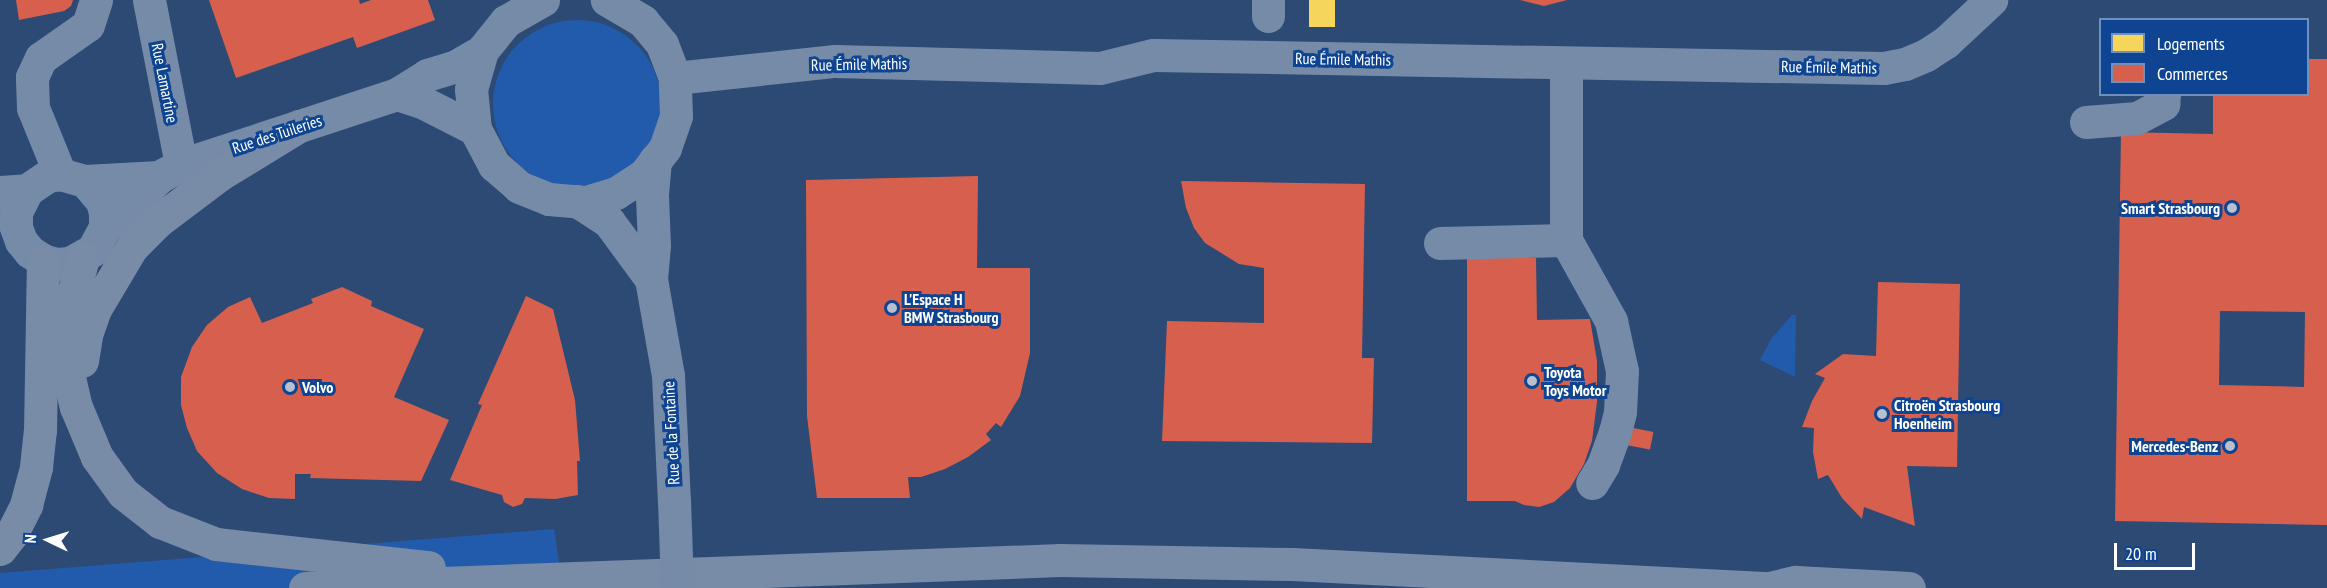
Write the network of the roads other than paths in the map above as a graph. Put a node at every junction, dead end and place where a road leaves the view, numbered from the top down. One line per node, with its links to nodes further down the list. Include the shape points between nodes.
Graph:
1 (96, 0): 16 (street, via 88,25 41,58 32,77 33,108)
2 (149, 0): 15 (street, Rue Lamartine)
3 (605, 0): 8 (street, Rue de la Fontaine, via 643,21 662,44)
4 (1991, 0): 7 (street, Rue Émile Mathis, via 1936,49 1905,64 1884,68)
5 (529, 5): 6 (street, Rue de la Fontaine, via 506,21)
6 (482, 51): 9 (street, Rue des Tuileries, via 456,66 427,75); 13 (street, Rue de la Fontaine, via 471,88)
7 (1566, 64): 8 (street, Rue Émile Mathis, via 1153,55 1100,68 835,62); 20 (street)
8 (675, 78): 14 (street, Rue de la Fontaine, via 676,116 665,148)
9 (397, 94): 12 (street, Rue des Tuileries); 13 (street)
10 (2164, 96): 11 (street, via 2163,104 2137,118)
11 (2086, 122)
12 (299, 126): 15 (street, Rue des Tuileries); 25 (highway, via 219,175 158,221 132,247 104,293 86,335)
13 (475, 129): 18 (street, Rue de la Fontaine, via 494,165 519,187 549,199)
14 (655, 160): 18 (street, Rue de la Fontaine, via 644,175 616,193); 24 (street, Rue de la Fontaine)
15 (170, 171): 16 (street, Rue des Tuileries); 19 (street, Rue des Tuileries)
16 (72, 178): 17 (street, Rue des Tuileries, via 48,176); 19 (street, via 102,201)
17 (13, 191): 22 (street, Rue des Tuileries)
18 (577, 201): 24 (street, Rue de la Fontaine, via 609,222)
19 (105, 227): 23 (street, Rue des Tuileries, via 101,239)
20 (1566, 240): 21 (street); 26 (street, via 1611,321 1622,371 1615,432)
21 (1440, 243)
22 (21, 244): 23 (street, via 56,264); 27 (highway, via 40,431 26,505)
23 (83, 258): 25 (highway, via 67,333 68,373)
24 (651, 279): 30 (street, Rue de la Fontaine, bridge, via 668,375)
25 (76, 407): 28 (highway, via 97,457 123,493 160,522 184,534 216,544 258,550)
26 (1592, 483)
27 (0, 549)
28 (550, 579): 29 (highway); 31 (highway, via 1060,560 1180,560)
29 (305, 588)
30 (677, 588)
31 (1769, 588): 32 (highway, via 1796,582)
32 (1909, 588)

